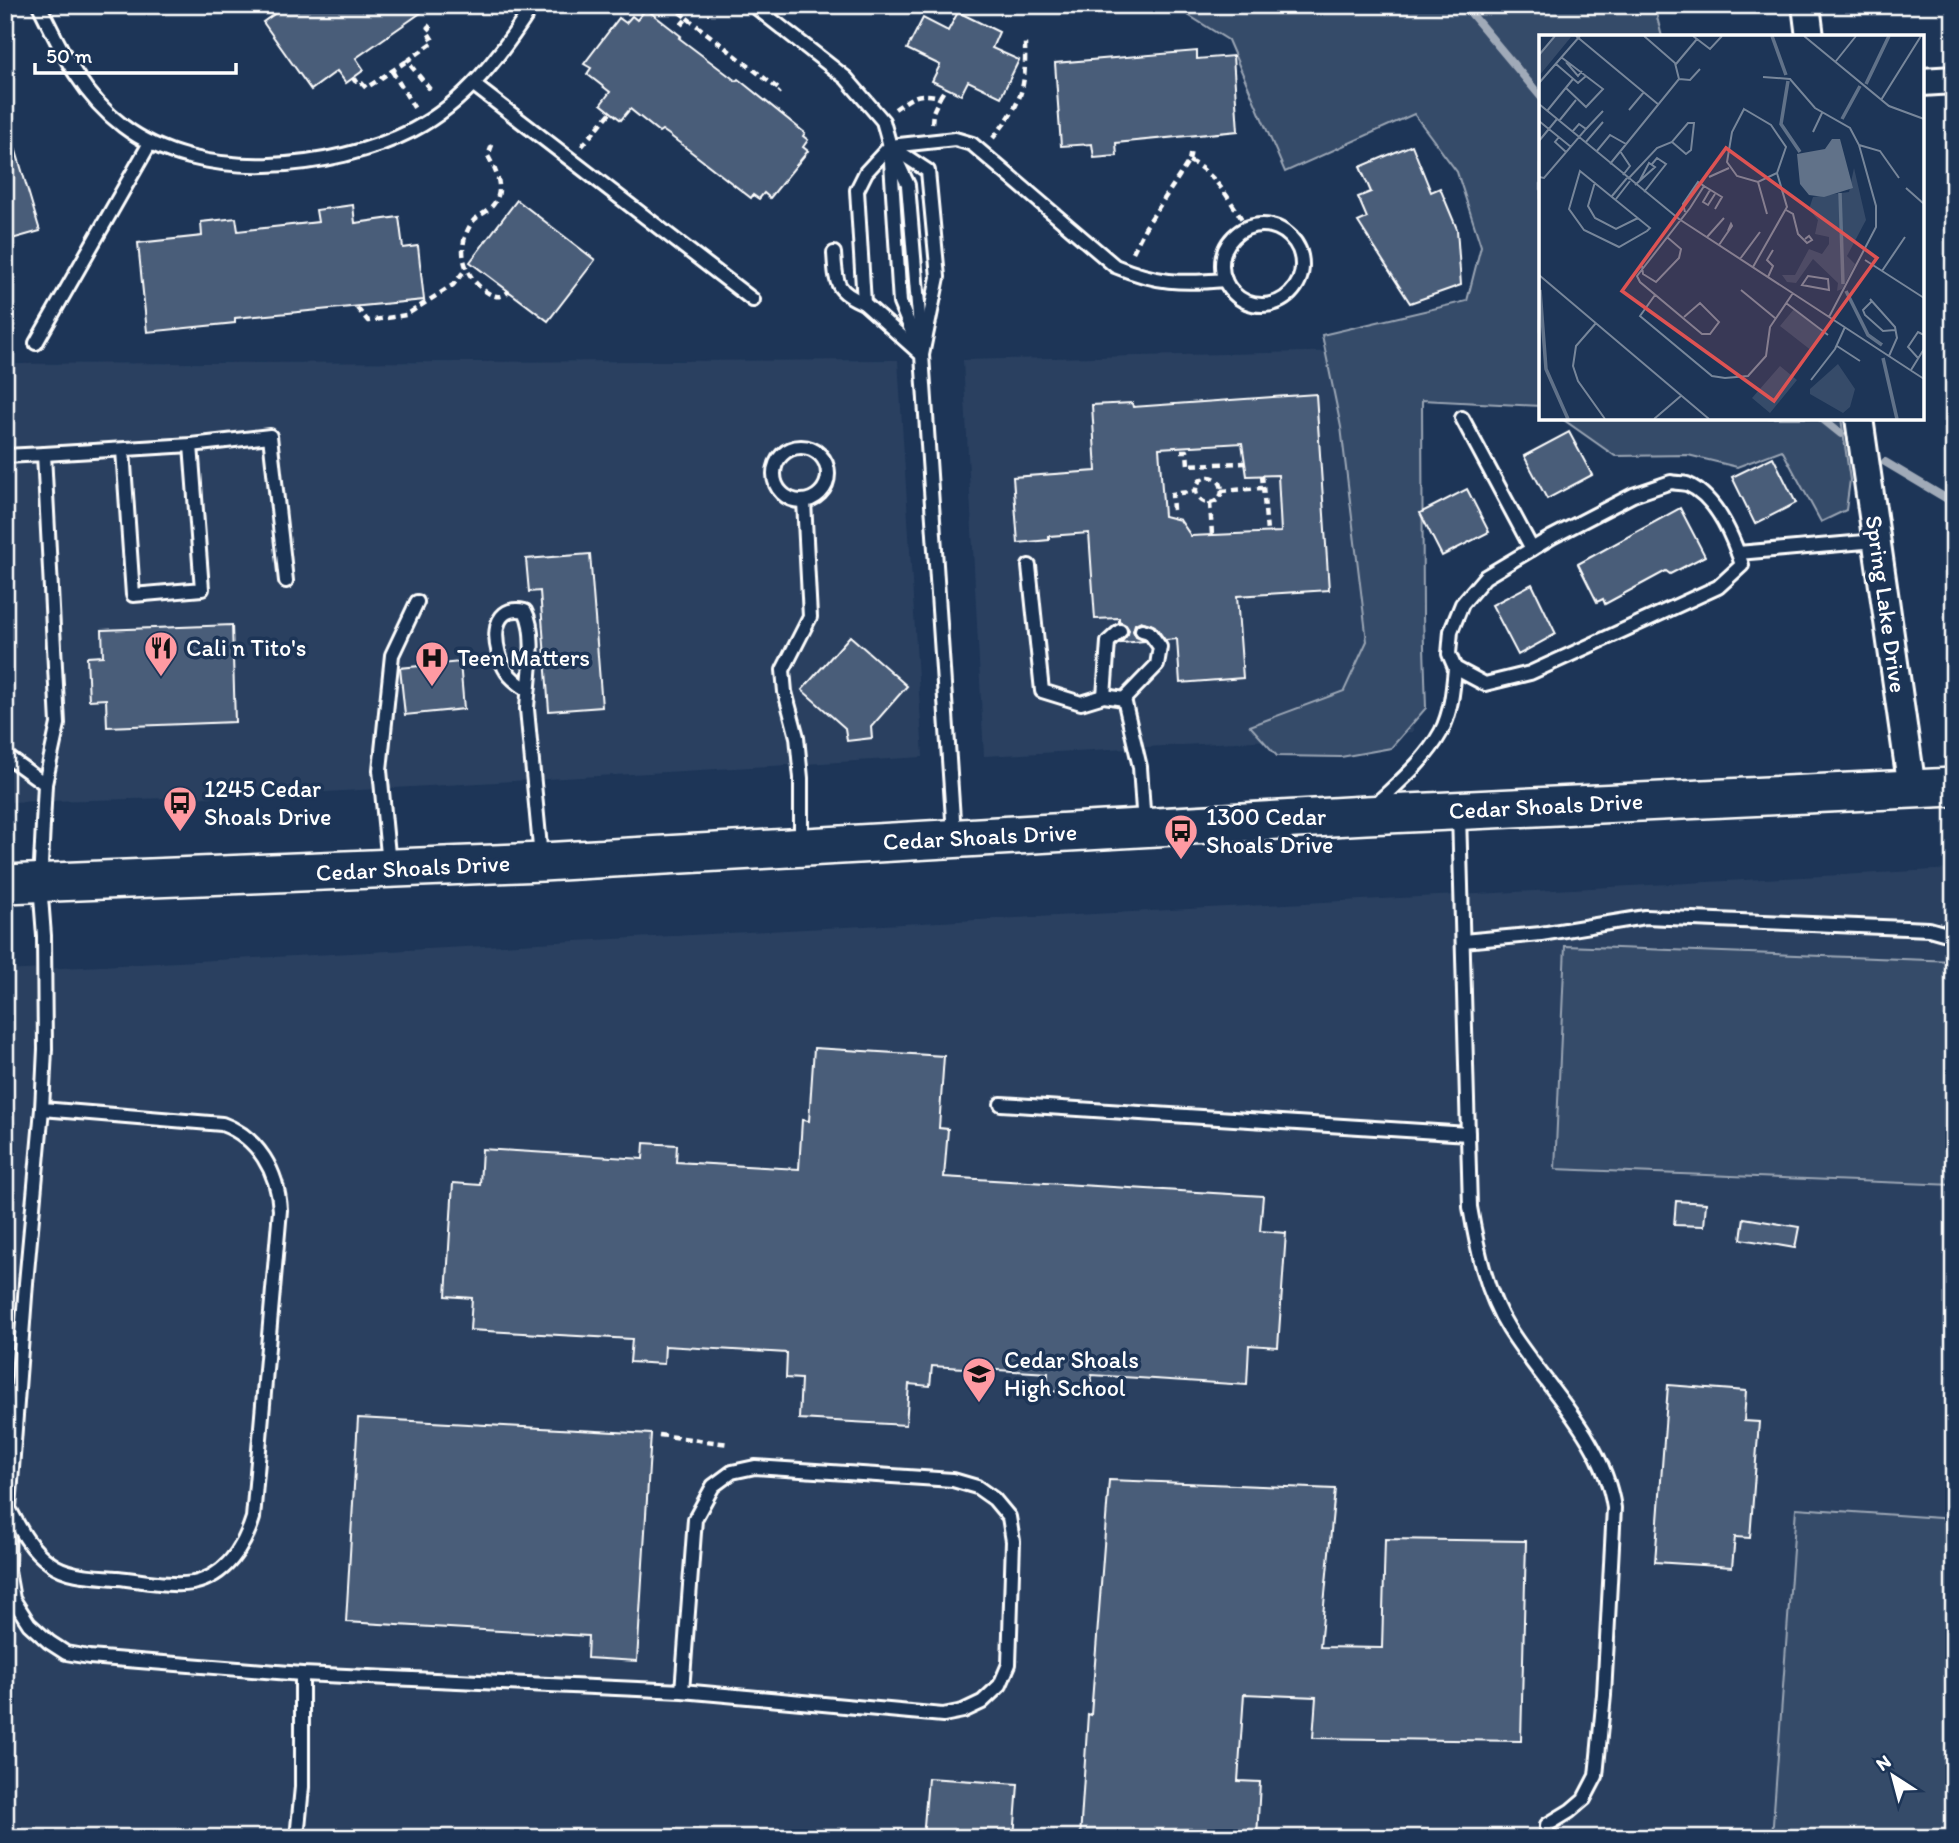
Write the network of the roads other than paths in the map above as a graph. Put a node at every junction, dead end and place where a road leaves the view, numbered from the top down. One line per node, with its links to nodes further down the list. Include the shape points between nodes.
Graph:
1 (39, 5): 9 (lane, via 68,65 96,102)
2 (533, 5): 8 (lane)
3 (753, 5): 10 (lane, via 846,78 883,121)
4 (1806, 5): 5 (street)
5 (1810, 35)
6 (1954, 80): 7 (street)
7 (1924, 82)
8 (474, 85): 9 (lane, via 413,130 335,158 229,164 182,156); 13 (lane)
9 (150, 142): 15 (lane)
10 (890, 146): 12 (lane, via 955,139 972,144 1115,266 1140,277 1170,282); 14 (lane, via 857,190); 16 (lane, via 900,303); 16 (lane, via 928,171 937,277)
11 (834, 253): 14 (lane, via 836,280 846,296)
12 (1225, 280): 12 (lane, via 1246,302 1260,305 1282,300 1301,277 1301,255 1290,236 1269,226 1254,226 1233,239 1223,256)
13 (753, 300)
14 (864, 303): 16 (lane)
15 (36, 343)
16 (922, 355): 43 (lane)
17 (1462, 418): 25 (lane)
18 (1859, 420): 24 (street, Spring Lake Drive)
19 (191, 445): 20 (lane); 20 (lane, via 202,589 133,595); 28 (lane, via 270,436)
20 (123, 450): 21 (lane)
21 (44, 454): 22 (lane); 37 (lane, via 58,724)
22 (5, 456)
23 (804, 501): 23 (lane, via 817,496 828,473 821,456 797,447 782,455 774,481 784,495); 44 (lane, via 810,617 783,670 797,737)
24 (1876, 541): 26 (lane); 39 (street, Spring Lake Drive)
25 (1532, 549): 26 (lane, via 1633,495 1671,482 1687,484 1707,499 1730,531); 32 (lane, via 1485,577 1462,604 1451,631 1449,654)
26 (1738, 553): 32 (lane, via 1742,565 1718,587 1530,673 1485,684)
27 (1029, 566): 34 (lane, via 1042,691 1081,703)
28 (286, 581)
29 (417, 602): 46 (lane, via 392,654 380,770)
30 (1142, 630): 35 (lane, via 1160,647 1157,665)
31 (1120, 631): 34 (lane, via 1108,642)
32 (1455, 668): 41 (lane, via 1441,733 1411,772)
33 (528, 690): 33 (lane, via 531,621 525,611 508,611 495,628 501,660 507,672); 45 (lane)
34 (1104, 696): 35 (lane)
35 (1124, 699): 42 (lane, via 1140,767)
36 (5, 755): 37 (lane)
37 (44, 784): 47 (lane)
38 (1954, 787): 39 (street, Cedar Shoals Drive)
39 (1912, 789): 40 (street, Cedar Shoals Drive)
40 (1459, 810): 41 (street, Cedar Shoals Drive); 49 (lane)
41 (1366, 815): 42 (street, Cedar Shoals Drive)
42 (1144, 829): 43 (street, Cedar Shoals Drive)
43 (955, 838): 44 (street, Cedar Shoals Drive)
44 (801, 847): 45 (street, Cedar Shoals Drive)
45 (542, 862): 46 (street, Cedar Shoals Drive)
46 (390, 869): 47 (street, Cedar Shoals Drive)
47 (23, 884): 51 (lane, via 44,936)
48 (1954, 936): 49 (lane, via 1929,929 1645,917)
49 (1463, 941): 52 (lane)
50 (1001, 1104): 52 (lane)
51 (42, 1109): 53 (lane); 53 (lane, via 222,1124 239,1130 270,1168 279,1189 279,1210 253,1518 246,1540 232,1560 194,1583 76,1574 51,1565 35,1550)
52 (1468, 1134): 57 (lane, via 1470,1207 1495,1300 1507,1327 1602,1464 1614,1508 1596,1776 1584,1799 1547,1825)
53 (9, 1508): 54 (lane, via 8,1571 13,1599 29,1624 66,1653)
54 (302, 1674): 55 (lane); 56 (lane)
55 (682, 1691): 55 (lane, via 943,1715 982,1702 1000,1685 1009,1664 1013,1541 1009,1517 977,1487 953,1480 755,1467 732,1472 713,1486 695,1519)
56 (297, 1838)
57 (1547, 1838)

